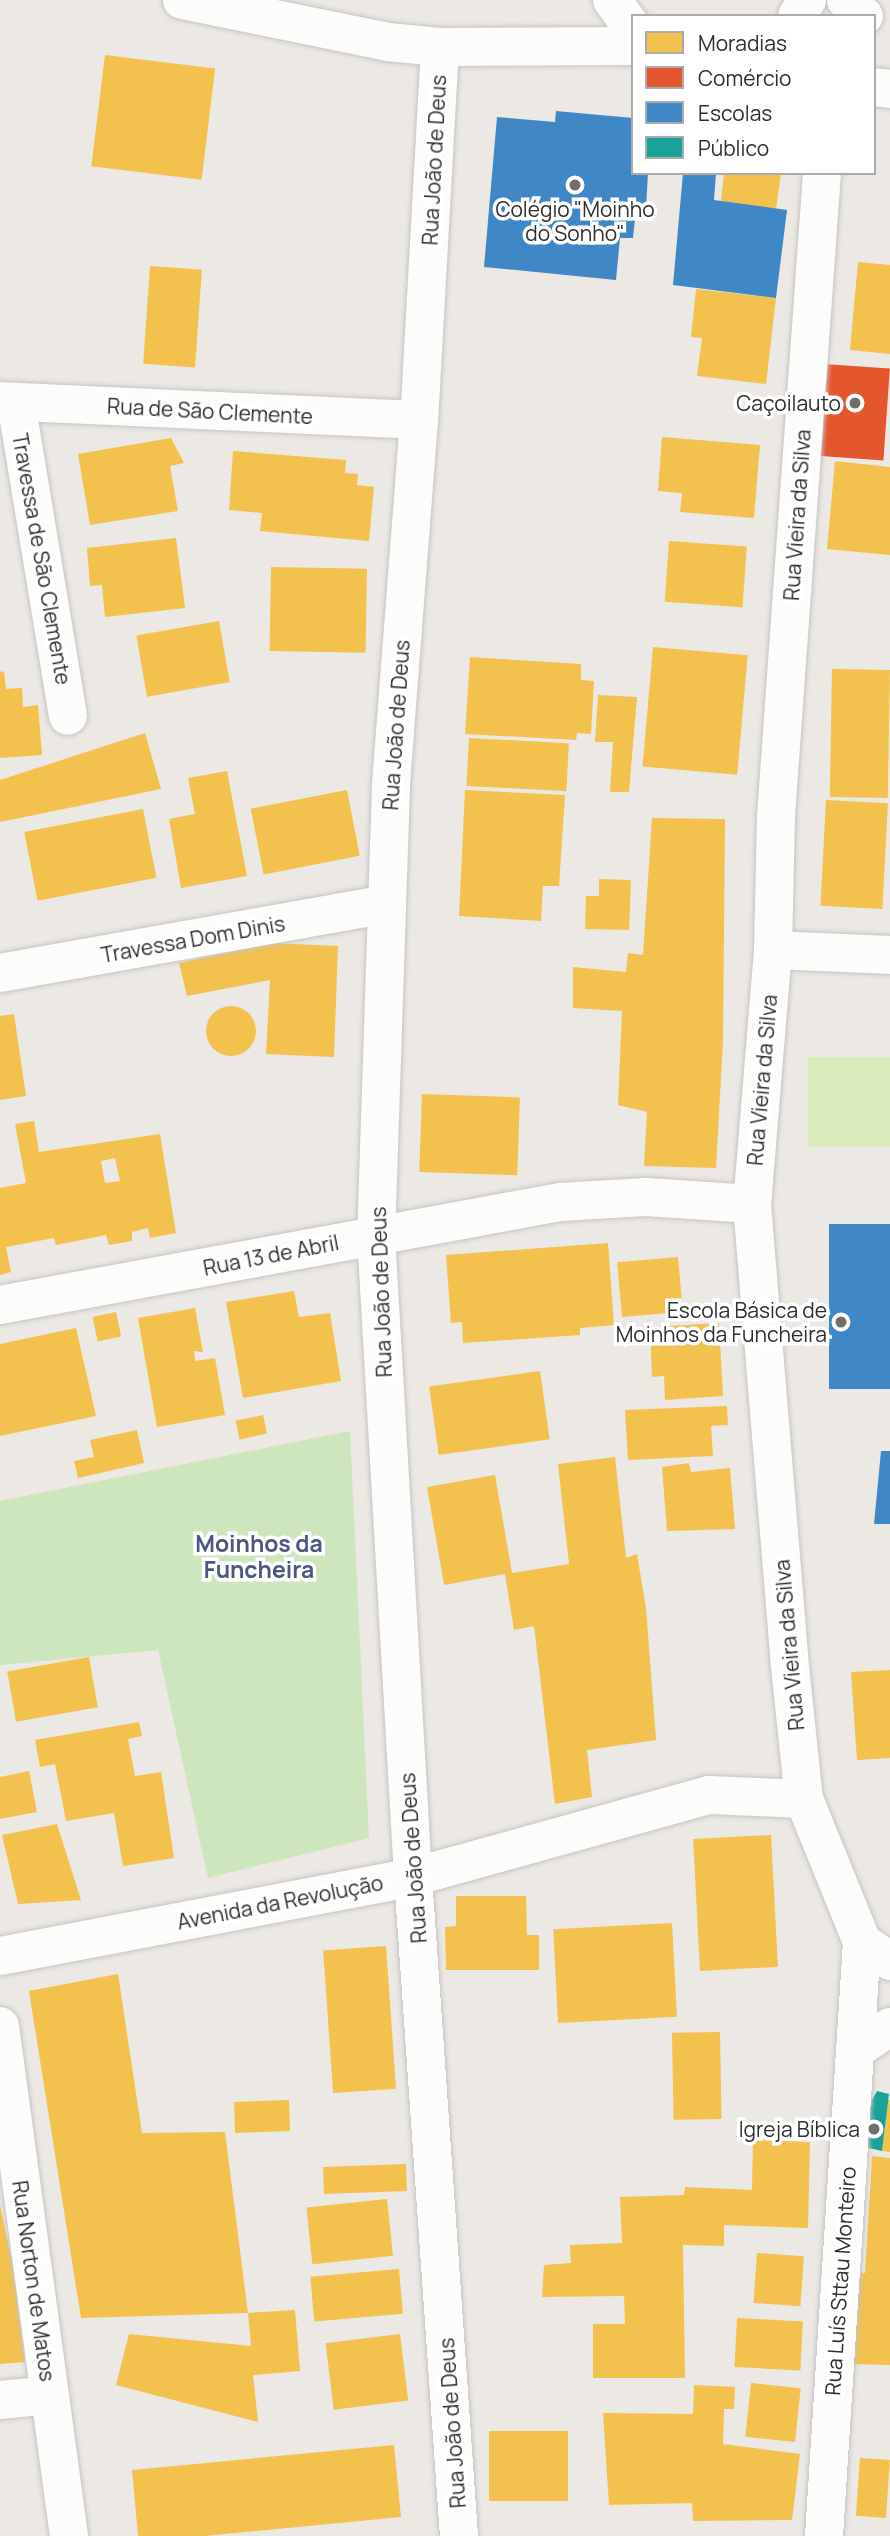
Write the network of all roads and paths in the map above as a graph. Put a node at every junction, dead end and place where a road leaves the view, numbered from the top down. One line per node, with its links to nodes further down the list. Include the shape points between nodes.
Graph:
1 (182, 0): 7 (street, via 388,42)
2 (612, 0): 5 (street)
3 (846, 0): 4 (street)
4 (861, 14)
5 (631, 26)
6 (631, 46): 7 (street)
7 (440, 47): 10 (street, Rua João de Deus)
8 (822, 175): 13 (street, Rua Vieira da Silva, via 776,817)
9 (8, 401): 10 (street, Rua de São Clemente); 11 (street, Travessa de São Clemente)
10 (419, 420): 12 (street, Rua João de Deus, via 391,787)
11 (68, 716)
12 (387, 904): 15 (street, Travessa Dom Dinis); 17 (street, Rua João de Deus)
13 (773, 950): 14 (street); 16 (street, Rua Vieira da Silva)
14 (890, 956)
15 (0, 974)
16 (752, 1204): 17 (street, Rua 13 de Abril, via 646,1197 560,1202); 19 (street, Rua Vieira da Silva)
17 (376, 1235): 18 (street, Rua 13 de Abril); 20 (street, Rua João de Deus)
18 (0, 1305)
19 (804, 1799): 20 (street, Avenida da Revolução, via 709,1795); 21 (street, Rua Vieira da Silva)
20 (413, 1877): 22 (street, Avenida da Revolução); 29 (street, Rua João de Deus)
21 (876, 1951): 25 (street, Rua Luís Sttau Monteiro)
22 (0, 1956)
23 (0, 2025): 26 (street, Rua Norton de Matos)
24 (890, 2027): 25 (street)
25 (855, 2050): 30 (street, Rua Luís Sttau Monteiro)
26 (50, 2395): 27 (street); 28 (street, Rua Norton de Matos)
27 (0, 2400)
28 (69, 2536)
29 (459, 2536)
30 (824, 2536)

